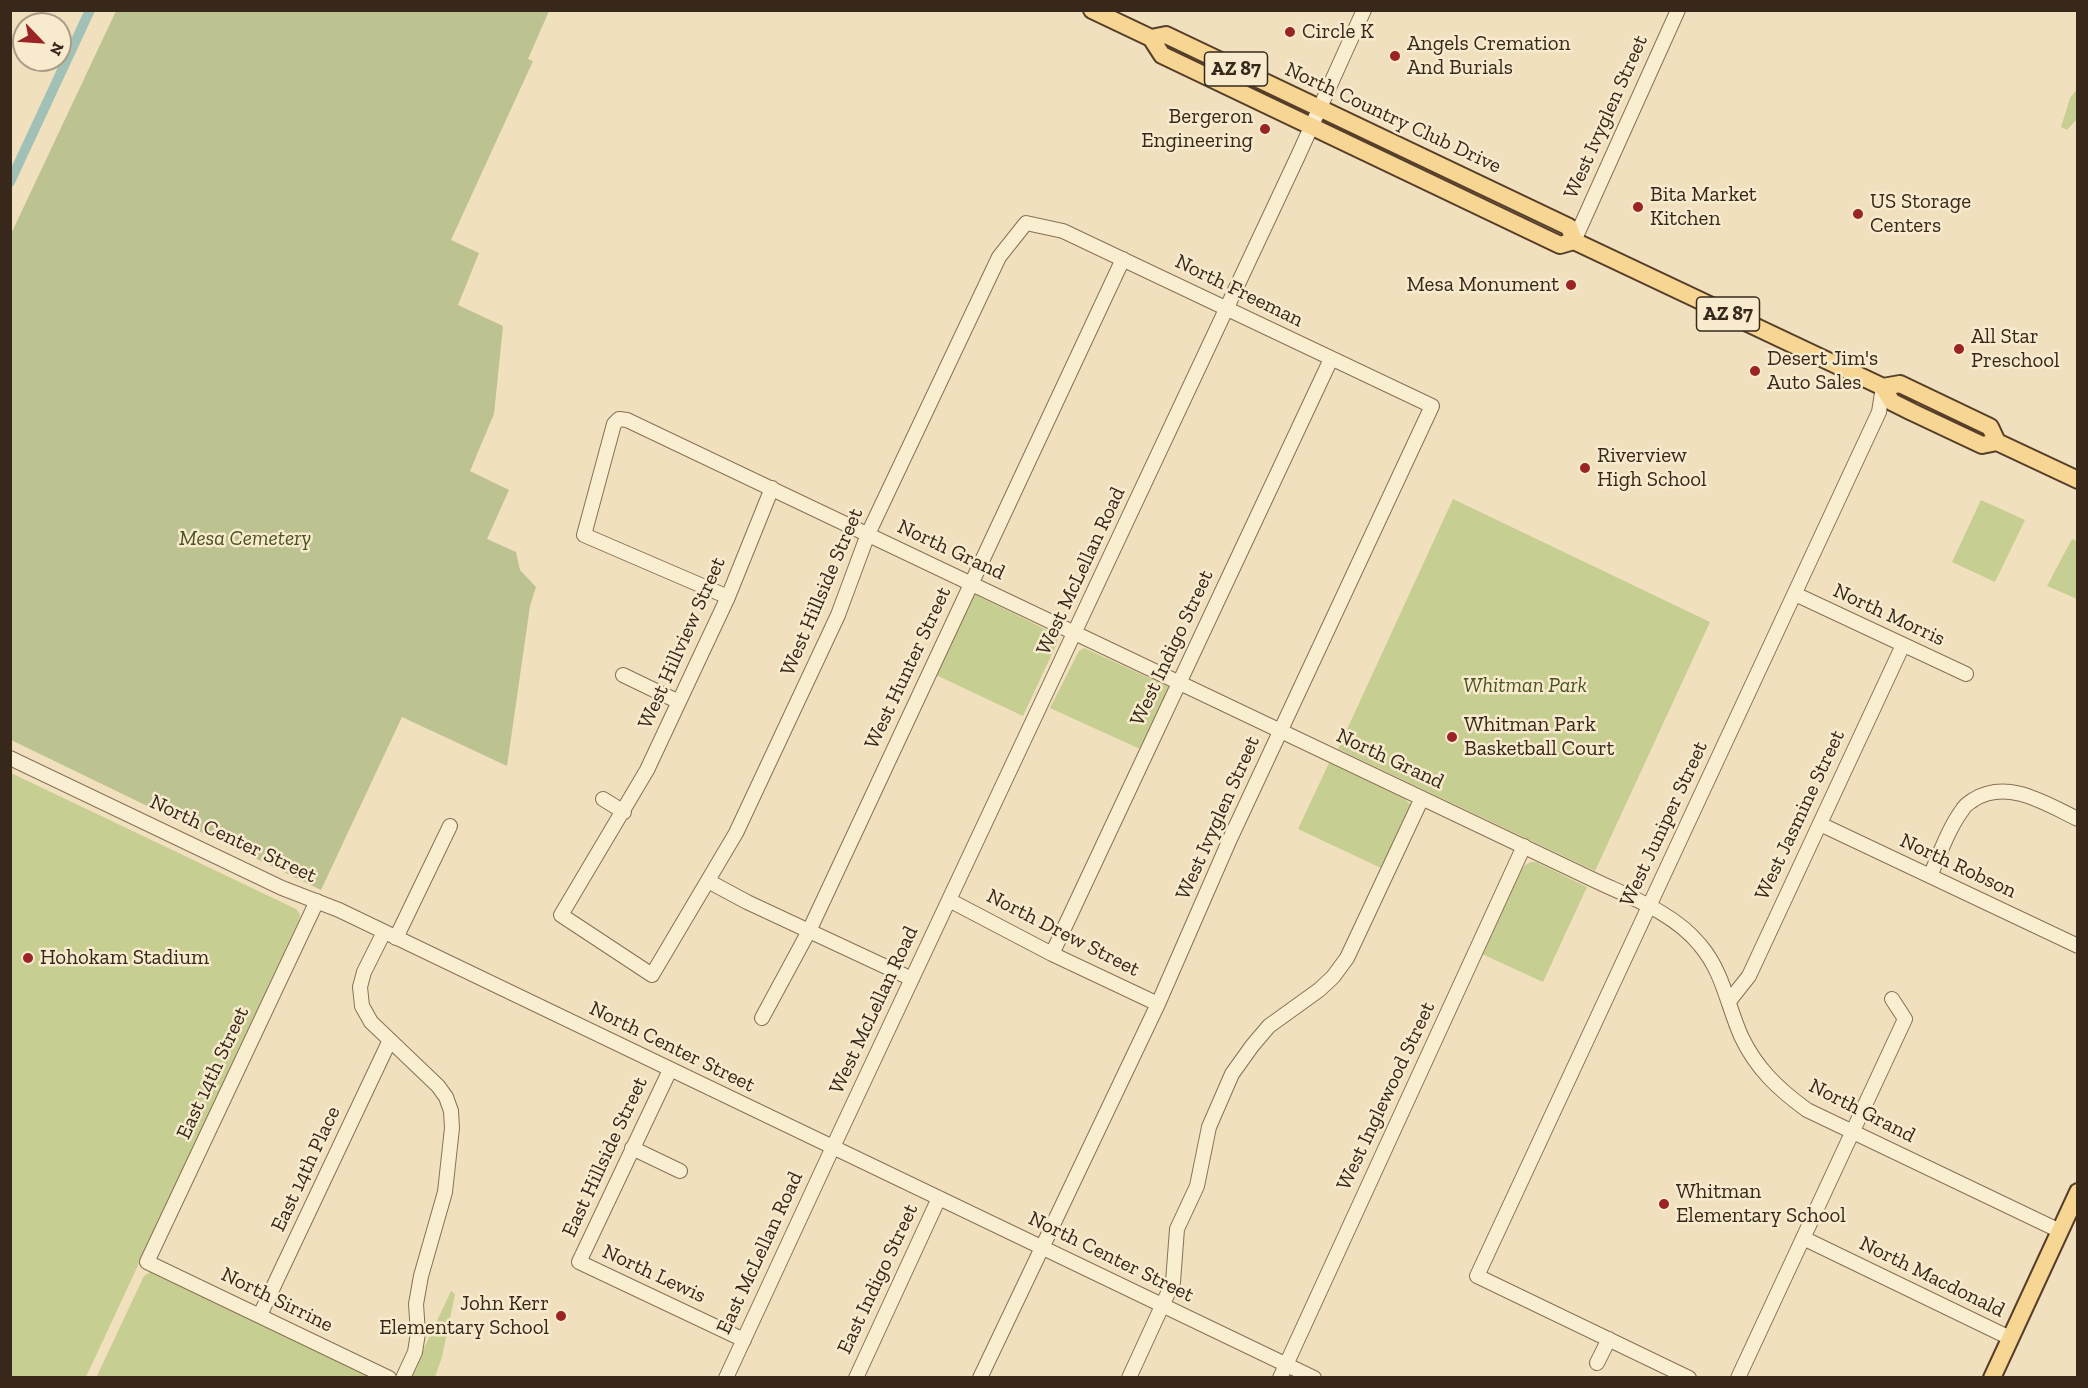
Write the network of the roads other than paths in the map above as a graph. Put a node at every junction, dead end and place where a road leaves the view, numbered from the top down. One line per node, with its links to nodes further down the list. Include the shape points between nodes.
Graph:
1 (1092, 10): 4 (main road, North Country Club Drive / AZ 87)
2 (1364, 10): 5 (street, West McLellan Road)
3 (1678, 10): 8 (street, West Ivyglen Street)
4 (1151, 38): 5 (main road, North Country Club Drive / AZ 87, via 1166,35); 6 (main road, North Country Club Drive / AZ 87, via 1162,55)
5 (1321, 109): 6 (street, West McLellan Road); 8 (main road, North Country Club Drive / AZ 87, via 1569,227)
6 (1312, 127): 8 (main road, North Country Club Drive / AZ 87, via 1560,245); 10 (street, West McLellan Road)
7 (1026, 223): 9 (street, North Freeman, via 1063,231); 16 (street, West Hillside Street, via 999,257)
8 (1574, 241): 12 (main road, North Country Club Drive / AZ 87)
9 (1123, 259): 10 (street, North Freeman); 17 (street, West Hunter Street)
10 (1227, 309): 11 (street, North Freeman); 20 (street, West McLellan Road)
11 (1331, 359): 13 (street, North Freeman); 24 (street, West Indigo Street)
12 (1883, 387): 14 (main road, North Country Club Drive / AZ 87, via 1892,402 1912,412 1982,445 1997,442); 18 (street, West Juniper Street, via 1879,412)
13 (1432, 406): 26 (street, West Ivyglen Street)
14 (2078, 480)
15 (772, 488): 16 (street, North Grand); 19 (street, West Hillview Street); 19 (street, North Grand, via 627,420 619,419 614,424 584,534)
16 (868, 534): 17 (street, North Grand); 36 (street, West Hillside Street, via 838,615 736,833)
17 (971, 582): 20 (street, North Grand); 40 (street, West Hunter Street)
18 (1795, 594): 21 (street, North Morris); 39 (street, West Juniper Street)
19 (728, 597): 25 (street, West Hillview Street)
20 (1076, 632): 24 (street, North Grand); 37 (street, West McLellan Road)
21 (1903, 645): 23 (street, North Morris); 32 (street, West Jasmine Street)
22 (623, 675): 25 (street)
23 (1966, 675)
24 (1180, 682): 26 (street, North Grand); 43 (street, West Indigo Street)
25 (679, 702): 30 (street, West Hillview Street)
26 (1280, 730): 28 (street, North Grand); 48 (street, West Ivyglen Street)
27 (10, 758): 38 (street, North Center Street)
28 (1422, 798): 34 (street, North Grand); 63 (street, via 1347,958 1319,990 1269,1026 1232,1074 1209,1127 1197,1186 1177,1229 1173,1282)
29 (603, 799): 30 (street)
30 (624, 812): 44 (street, West Hillview Street, via 561,915)
31 (2078, 819): 35 (street, via 2024,794 2003,790 1982,795 1964,806)
32 (1820, 824): 35 (street, North Robson); 47 (street, West Jasmine Street, via 1749,976)
33 (450, 826): 41 (street)
34 (1524, 846): 39 (street, North Grand); 69 (street, West Inglewood Street)
35 (1930, 876): 42 (street, North Robson)
36 (708, 881): 40 (street); 44 (street, West Hillside Street)
37 (949, 900): 43 (street, North Drew Street); 45 (street, West McLellan Road)
38 (317, 902): 41 (street, North Center Street); 61 (street, East 14th Street)
39 (1649, 907): 47 (street, North Grand, via 1675,921 1700,944 1718,971); 66 (street, West Juniper Street, via 1477,1276)
40 (809, 931): 45 (street); 49 (street, West Hunter Street)
41 (390, 935): 50 (street, via 364,972 360,987 362,1006 371,1022); 51 (street, North Center Street)
42 (2078, 946)
43 (1052, 954): 48 (street, North Drew Street)
44 (652, 975)
45 (912, 979): 53 (street, West McLellan Road)
46 (1892, 999): 52 (street, via 1905,1019)
47 (1730, 1000): 52 (street, North Grand, via 1741,1034 1769,1080 1807,1110)
48 (1158, 1004): 60 (street, West Ivyglen Street)
49 (762, 1018)
50 (390, 1040): 64 (street, East 14th Place); 71 (street, via 446,1097 452,1128 445,1192 419,1284 415,1352)
51 (669, 1070): 53 (street, North Center Street); 54 (street, East Hillside Street)
52 (1853, 1132): 58 (street, North Grand); 59 (street)
53 (833, 1147): 57 (street, North Center Street); 67 (street, East McLellan Road)
54 (632, 1149): 55 (street); 62 (street, East Hillside Street)
55 (680, 1171)
56 (2078, 1192): 58 (main road)
57 (939, 1198): 60 (street, North Center Street); 73 (street, East Indigo Street)
58 (2060, 1230): 65 (main road)
59 (1803, 1238): 65 (street, North Macdonald); 79 (street)
60 (1041, 1247): 63 (street, North Center Street); 74 (street, West Ivyglen Street)
61 (147, 1262): 64 (street, North Sirrine)
62 (579, 1262): 67 (street, North Lewis)
63 (1163, 1305): 69 (street, North Center Street); 75 (street)
64 (260, 1315): 70 (street, North Sirrine)
65 (2010, 1338): 80 (main road)
66 (1609, 1339): 68 (street); 78 (street)
67 (744, 1340): 72 (street, East McLellan Road)
68 (1598, 1363)
69 (1286, 1364): 76 (street, West Inglewood Street); 77 (street, North Center Street)
70 (389, 1377)
71 (403, 1377)
72 (726, 1377)
73 (856, 1377)
74 (980, 1377)
75 (1129, 1377)
76 (1280, 1377)
77 (1314, 1377)
78 (1689, 1377)
79 (1738, 1377)
80 (1992, 1377)

